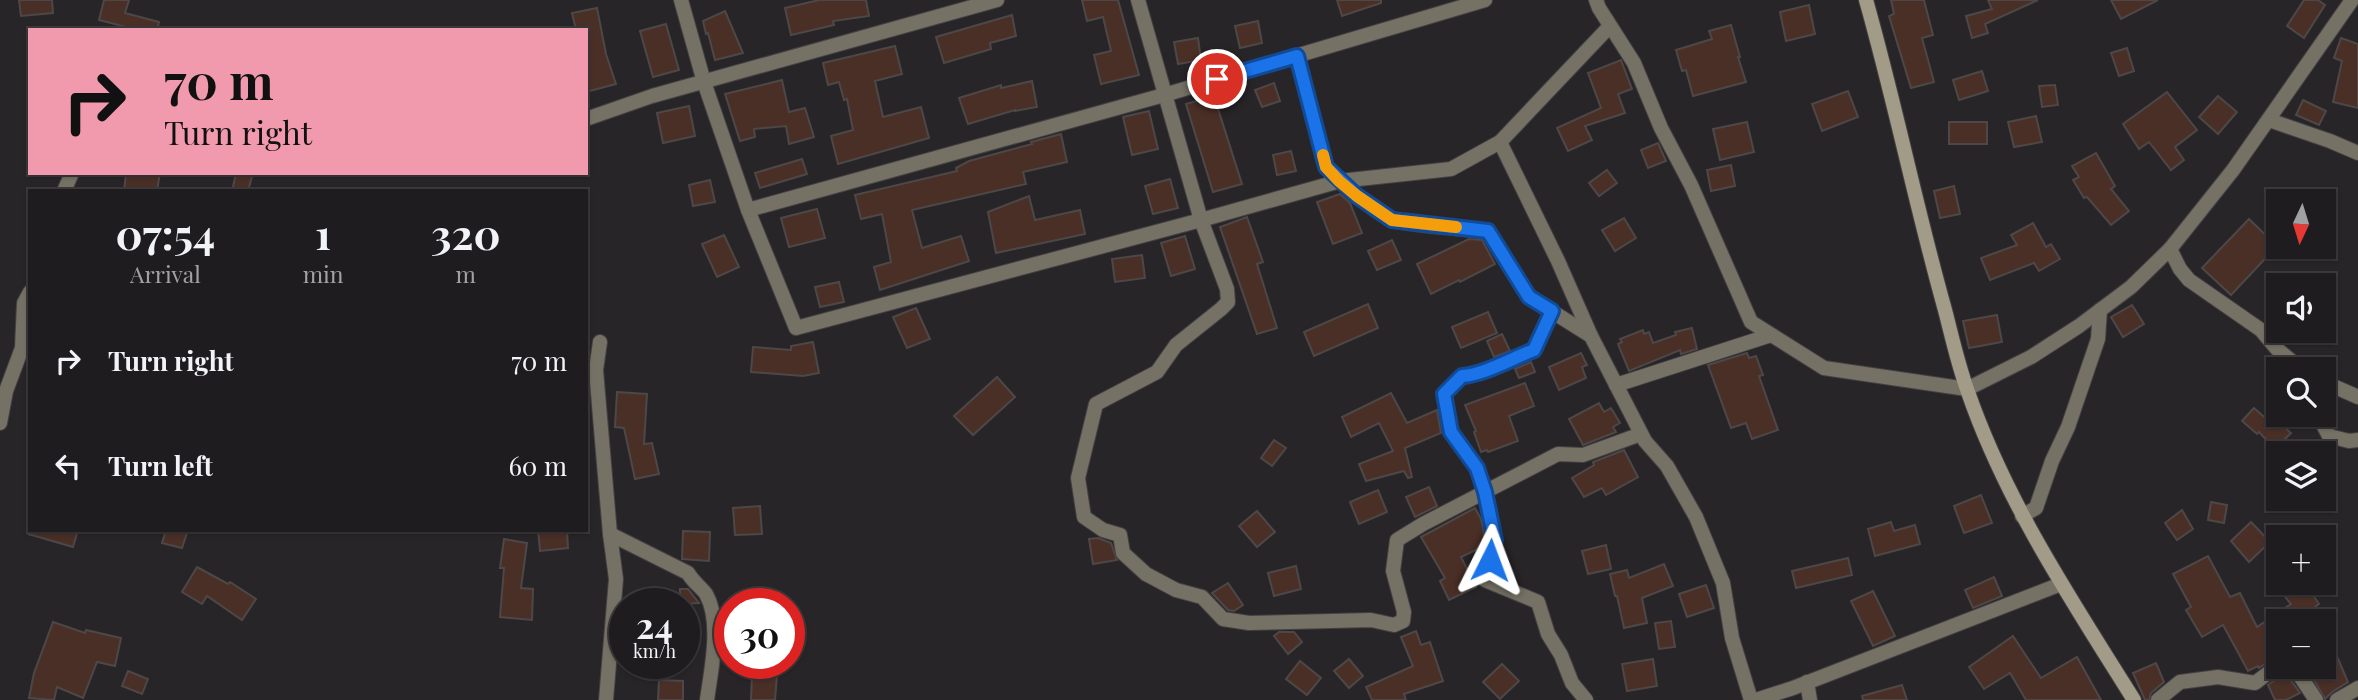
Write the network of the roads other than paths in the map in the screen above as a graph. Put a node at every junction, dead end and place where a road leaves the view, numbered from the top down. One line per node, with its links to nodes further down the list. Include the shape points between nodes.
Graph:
1 (681, 0): 10 (street)
2 (997, 0): 10 (street)
3 (1138, 0): 11 (street)
4 (1485, 0): 9 (street)
5 (1596, 0): 8 (street)
6 (1866, 0): 29 (main road)
7 (2352, 0): 13 (street)
8 (1610, 26): 14 (street); 23 (street, via 1691,185 1751,322)
9 (1297, 56): 11 (street); 16 (street, via 1326,167)
10 (704, 82): 12 (street); 17 (street)
11 (1164, 95): 17 (street); 18 (street)
12 (588, 118)
13 (2269, 120): 15 (street); 19 (street)
14 (1500, 142): 16 (street, via 1451,169); 24 (street)
15 (2358, 153)
16 (1339, 181): 18 (street); 22 (street, via 1392,220 1488,231 1529,297)
17 (748, 210): 18 (street, via 796,328)
18 (1201, 219): 35 (street, via 1227,289 1227,302 1176,345 1157,372 1096,404 1078,478 1084,517 1120,535 1123,553 1146,574 1202,597 1223,619 1371,620 1394,625 1403,621 1404,612 1393,571 1397,540)
19 (2170, 249): 21 (street); 26 (street, via 2189,280 2261,330)
20 (28, 296): 31 (street, via 22,348)
21 (2100, 310): 29 (street, via 2031,357); 36 (street, via 2098,339 2068,427 2036,508)
22 (1552, 311): 24 (street); 35 (street, via 1534,350 1478,375 1462,376 1444,394 1451,432 1477,468)
23 (1772, 335): 27 (street); 29 (street, via 1824,368)
24 (1591, 336): 27 (street)
25 (600, 342): 37 (street, via 596,370)
26 (2287, 357)
27 (1616, 385): 33 (street)
28 (2336, 387): 30 (street)
29 (1967, 389): 36 (main road)
30 (2358, 397)
31 (0, 423)
32 (2324, 427): 34 (street, via 2329,436)
33 (1641, 433): 35 (street, via 1583,455 1558,454); 44 (street, via 1667,466 1696,517 1723,583 1731,638)
34 (2358, 440)
35 (1485, 492): 43 (street, via 1495,540 1485,580 1538,602 1572,683)
36 (2022, 516): 38 (main road)
37 (610, 534): 41 (street, via 616,579); 42 (street, via 688,573 705,593 715,645)
38 (2061, 584): 39 (street); 46 (main road)
39 (1807, 682): 44 (street); 45 (street)
40 (2358, 688): 49 (street)
41 (606, 700)
42 (707, 700)
43 (1586, 700)
44 (1754, 700)
45 (1810, 700)
46 (2134, 700)
47 (2158, 700): 48 (street, via 2180,682 2218,677 2255,683 2276,667 2296,670)
48 (2316, 700)
49 (2337, 700)

